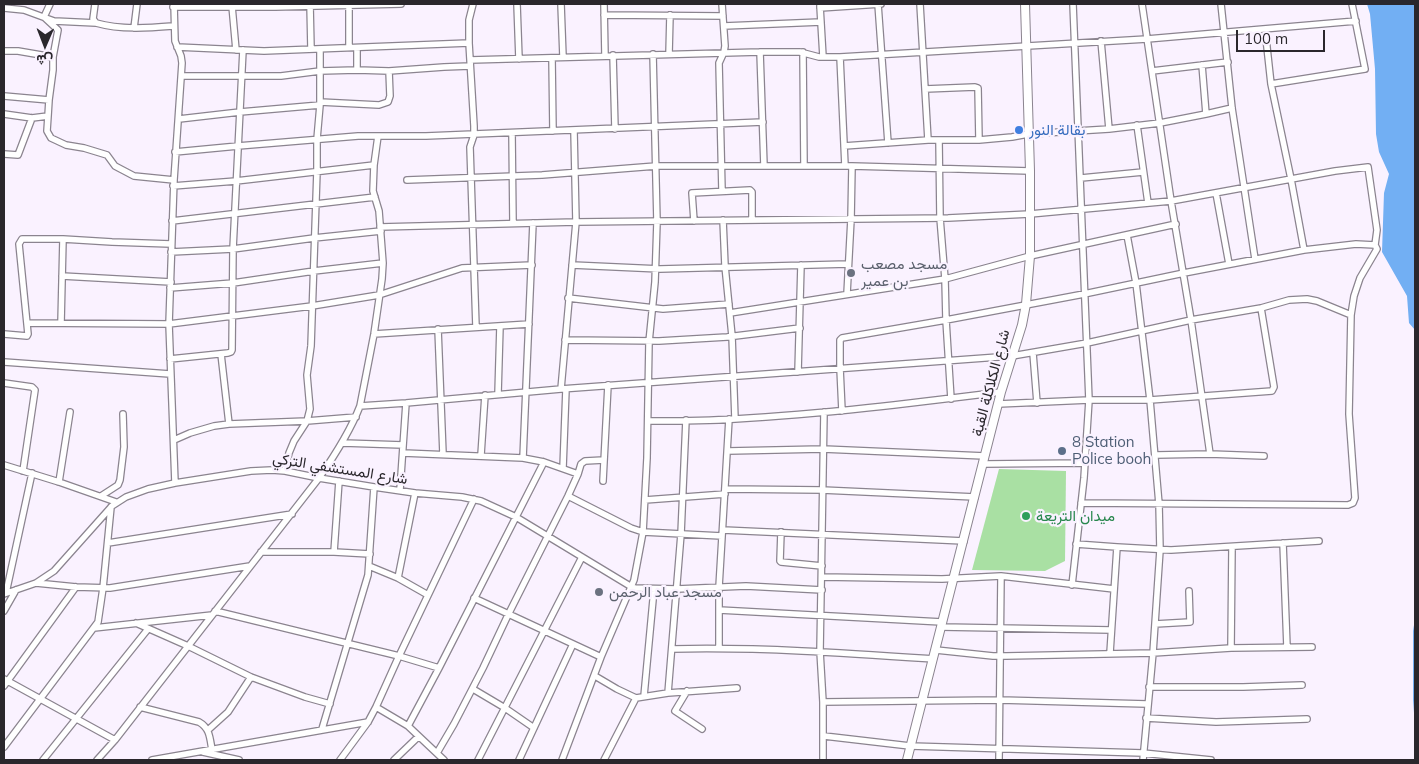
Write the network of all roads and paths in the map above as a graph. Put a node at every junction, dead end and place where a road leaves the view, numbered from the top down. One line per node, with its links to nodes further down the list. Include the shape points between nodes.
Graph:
1 (50, 4): 28 (street)
2 (94, 4): 31 (street, via 93,19)
3 (137, 4): 34 (street)
4 (349, 4): 5 (street); 20 (street); 43 (street)
5 (390, 4): 6 (street)
6 (401, 4)
7 (473, 4): 40 (street)
8 (517, 4): 61 (street)
9 (561, 4): 59 (street)
10 (604, 4): 25 (street)
11 (722, 4): 27 (street)
12 (879, 4): 23 (street); 56 (street)
13 (920, 4): 52 (street)
14 (1025, 4): 41 (street, شارع الكلاكلة القبة)
15 (1072, 4): 39 (street)
16 (1142, 4): 37 (street)
17 (1222, 4): 36 (street)
18 (1352, 4): 29 (street)
19 (174, 5): 21 (street); 32 (street)
20 (311, 5): 22 (street); 45 (street)
21 (232, 6): 22 (street); 47 (street)
22 (275, 6)
23 (820, 6): 30 (street)
24 (4, 8): 28 (street)
25 (604, 15): 26 (street); 57 (street)
26 (670, 15): 27 (street); 54 (street)
27 (723, 16): 33 (street)
28 (44, 17): 31 (street, via 54,21); 58 (street, via 58,30)
29 (1356, 21): 35 (street); 73 (street, via 1365,69)
30 (821, 22): 33 (street); 63 (street)
31 (96, 23): 34 (street)
32 (174, 26): 34 (street); 42 (street)
33 (724, 26): 49 (street)
34 (134, 28)
35 (1265, 30): 36 (street); 73 (street)
36 (1224, 32): 37 (street); 64 (street)
37 (1147, 39): 38 (street); 69 (street)
38 (1101, 41): 39 (street); 91 (street)
39 (1075, 42): 41 (street); 94 (street)
40 (469, 44): 44 (street); 65 (street)
41 (1027, 46): 52 (street); 97 (street, شارع الكلاكلة القبة)
42 (177, 47): 47 (street); 72 (street, via 182,59)
43 (349, 47): 44 (street); 46 (street)
44 (357, 48): 67 (street)
45 (311, 49): 46 (street); 47 (street)
46 (320, 49): 68 (street)
47 (239, 50): 71 (street)
48 (4, 51): 58 (street)
49 (724, 52): 50 (street); 54 (street); 87 (street, via 719,63)
50 (760, 52): 51 (street); 85 (street)
51 (803, 52): 63 (street); 112 (street)
52 (924, 53): 56 (street); 74 (street)
53 (653, 54): 54 (street); 55 (street); 89 (street)
54 (669, 54)
55 (613, 55): 57 (street); 90 (street)
56 (881, 55): 60 (street); 103 (street)
57 (605, 56): 59 (street)
58 (53, 57): 76 (street)
59 (564, 57): 62 (street)
60 (840, 57): 63 (street); 105 (street)
61 (519, 58): 62 (street); 65 (street)
62 (552, 58): 93 (street)
63 (823, 58)
64 (1228, 62): 66 (street); 78 (street)
65 (470, 63): 70 (street); 96 (street)
66 (1202, 65): 69 (street); 81 (street)
67 (357, 70): 68 (street); 70 (street)
68 (320, 71): 71 (street, via 280,76); 77 (street)
69 (1152, 71): 86 (street)
70 (389, 72): 77 (street, via 390,96 384,104)
71 (241, 75): 72 (street); 79 (street)
72 (182, 76): 84 (street)
73 (1270, 84): 123 (street)
74 (925, 89): 100 (street); 102 (street, via 978,88)
75 (4, 96): 76 (street)
76 (49, 100): 82 (street)
77 (320, 103): 79 (street); 99 (street)
78 (1232, 108): 81 (street); 127 (street)
79 (240, 112): 84 (street); 104 (street)
80 (4, 114): 83 (street)
81 (1206, 114): 86 (street)
82 (48, 116): 83 (street); 126 (street, via 46,131 51,138 107,155 115,166 134,176)
83 (32, 118): 107 (street, via 18,155)
84 (179, 119): 106 (street)
85 (763, 122): 87 (street); 111 (street)
86 (1160, 123): 88 (street); 131 (street)
87 (721, 124): 89 (street); 109 (street)
88 (1137, 125): 91 (street); 118 (street)
89 (655, 127): 90 (street); 110 (street)
90 (615, 128): 92 (street)
91 (1109, 129): 94 (street)
92 (574, 130): 93 (street); 119 (street)
93 (553, 131): 95 (street)
94 (1078, 131): 97 (street); 122 (street)
95 (512, 133): 96 (street); 120 (street)
96 (474, 134): 98 (street); 121 (street, via 470,147)
97 (1028, 134): 102 (street); 117 (street, شارع الكلاكلة القبة)
98 (378, 136): 99 (street); 108 (street)
99 (316, 139): 104 (street); 116 (street)
100 (928, 140): 101 (street); 103 (street)
101 (939, 140): 102 (street); 115 (street)
102 (979, 140)
103 (888, 143): 105 (street)
104 (238, 146): 106 (street); 125 (street)
105 (844, 146): 113 (street)
106 (175, 152): 126 (street)
107 (4, 154)
108 (374, 165): 116 (street); 130 (street)
109 (722, 165): 110 (street); 111 (street); 128 (street)
110 (656, 166): 119 (street); 144 (street)
111 (764, 166): 112 (street)
112 (804, 166): 113 (street)
113 (845, 166): 114 (street)
114 (852, 166): 115 (street); 138 (street)
115 (940, 168): 117 (street); 137 (street)
116 (317, 171): 125 (street); 133 (street)
117 (1030, 171): 136 (street, شارع الكلاكلة القبة)
118 (1144, 172): 122 (street); 132 (street)
119 (574, 173): 120 (street); 143 (street)
120 (512, 176): 121 (street); 145 (street)
121 (470, 177): 124 (street); 147 (street)
122 (1080, 178): 134 (street)
123 (1291, 179): 127 (street); 155 (street, via 1368,166 1377,230); 157 (street)
124 (407, 180)
125 (236, 181): 126 (street); 135 (street)
126 (173, 183): 141 (street)
127 (1244, 187): 129 (street); 160 (street)
128 (722, 191): 140 (street, via 751,190); 142 (street, via 692,193)
129 (1216, 193): 131 (street); 163 (street)
130 (374, 197): 133 (street); 149 (street)
131 (1171, 201): 132 (street); 148 (street)
132 (1148, 203): 134 (street)
133 (316, 204): 135 (street); 151 (street)
134 (1080, 210): 136 (street); 154 (street)
135 (234, 214): 141 (street); 156 (street)
136 (1030, 214): 137 (street); 159 (street, شارع الكلاكلة القبة)
137 (940, 218): 138 (street); 173 (street)
138 (851, 219): 140 (street); 162 (street)
139 (723, 220): 140 (street); 142 (street); 167 (street)
140 (752, 220)
141 (172, 221): 153 (street)
142 (694, 221): 144 (street)
143 (576, 222): 144 (street); 146 (street); 165 (street)
144 (657, 222): 169 (street)
145 (513, 223): 146 (street); 147 (street)
146 (533, 223): 164 (street)
147 (472, 224): 149 (street); 168 (street)
148 (1176, 224): 150 (street); 171 (street)
149 (380, 229): 151 (street); 161 (street)
150 (1127, 235): 154 (street); 175 (street)
151 (314, 238): 156 (street); 170 (street)
152 (63, 239): 153 (street); 172 (street); 192 (street, via 26,238 20,241)
153 (171, 244): 158 (street)
154 (1082, 245): 159 (street); 178 (street)
155 (1375, 245): 157 (street); 188 (street, via 1377,249 1360,278)
156 (233, 249): 158 (street); 174 (street)
157 (1304, 250): 160 (street)
158 (171, 252): 176 (street)
159 (1030, 256): 173 (street); 183 (street, شارع الكلاكلة القبة)
160 (1255, 259): 163 (street)
161 (383, 263): 170 (street); 179 (street)
162 (848, 264): 166 (street); 177 (street)
163 (1229, 264): 171 (street)
164 (532, 265): 168 (street); 195 (street)
165 (572, 265): 169 (street); 180 (street)
166 (801, 265): 167 (street); 181 (street)
167 (725, 266): 169 (street); 182 (street)
168 (474, 267): 179 (street, via 458,269); 197 (street)
169 (654, 268): 185 (street)
170 (314, 271): 174 (street); 184 (street)
171 (1184, 273): 175 (street); 191 (street)
172 (62, 276): 176 (street); 193 (street)
173 (945, 279): 177 (street); 190 (street)
174 (233, 283): 176 (street); 189 (street)
175 (1136, 283): 178 (street); 200 (street)
176 (170, 285): 194 (street)
177 (847, 294): 181 (street)
178 (1084, 294): 183 (street); 206 (street)
179 (379, 295): 184 (street); 202 (street)
180 (568, 298): 185 (street); 204 (street)
181 (800, 302): 187 (street); 198 (street)
182 (729, 304): 185 (street); 187 (street)
183 (1026, 304): 190 (street); 209 (street, شارع الكلاكلة القبة)
184 (312, 306): 189 (street); 241 (street)
185 (652, 308): 205 (street)
186 (1261, 308): 188 (street, via 1288,300 1307,299); 191 (street); 225 (street, via 1274,389)
187 (730, 313): 203 (street)
188 (1351, 315): 284 (street, via 1349,414 1353,503)
189 (233, 316): 194 (street); 208 (street, via 232,350)
190 (946, 320): 211 (street); 213 (street, via 842,338)
191 (1191, 320): 200 (street); 225 (street)
192 (27, 323): 193 (street); 201 (street, via 26,336)
193 (61, 323): 194 (street)
194 (169, 324): 210 (street)
195 (529, 324): 196 (street); 221 (street)
196 (500, 326): 197 (street); 223 (street)
197 (476, 327): 199 (street)
198 (800, 328): 203 (street); 214 (street)
199 (438, 329): 202 (street); 227 (street)
200 (1141, 331): 206 (street); 229 (street)
201 (4, 334)
202 (374, 334): 233 (street)
203 (732, 336): 205 (street); 216 (street)
204 (565, 340): 205 (street); 220 (street)
205 (650, 342): 217 (street)
206 (1087, 343): 207 (street); 228 (street)
207 (1033, 353): 209 (street); 231 (street)
208 (221, 354): 210 (street); 243 (street)
209 (1012, 356): 211 (street); 222 (street, شارع الكلاكلة القبة)
210 (170, 359): 215 (street)
211 (948, 360): 213 (street); 226 (street)
212 (4, 362): 215 (street)
213 (840, 368): 214 (street); 234 (street)
214 (798, 372): 216 (street)
215 (170, 374): 244 (street)
216 (733, 377): 217 (street); 239 (street)
217 (648, 382): 219 (street); 242 (street)
218 (4, 383): 262 (street, via 35,390)
219 (608, 385): 220 (street); 256 (street)
220 (563, 389): 221 (street); 261 (street)
221 (526, 392): 223 (street); 255 (street)
222 (1001, 392): 226 (street); 232 (street, شارع الكلاكلة القبة)
223 (498, 394): 224 (street)
224 (485, 395): 227 (street); 253 (street)
225 (1202, 397): 229 (street); 251 (street)
226 (951, 399): 234 (street)
227 (441, 400): 230 (street); 250 (street)
228 (1089, 400): 229 (street); 231 (street); 259 (street)
229 (1150, 400): 252 (street)
230 (406, 403): 233 (street); 246 (street)
231 (1036, 403): 232 (street)
232 (998, 404): 257 (street, شارع الكلاكلة القبة)
233 (360, 406): 238 (street)
234 (842, 411): 236 (street)
235 (70, 412): 268 (street)
236 (824, 412): 239 (street); 247 (street)
237 (123, 414): 276 (street, via 120,480)
238 (356, 417): 241 (street); 245 (street)
239 (732, 419): 240 (street); 248 (street)
240 (686, 420): 242 (street); 278 (street)
241 (307, 421): 243 (street); 263 (street, via 294,441)
242 (648, 421): 281 (street)
243 (229, 424): 244 (street, via 202,428)
244 (174, 440): 270 (street)
245 (342, 443): 246 (street); 266 (street)
246 (403, 445): 249 (street)
247 (823, 449): 248 (street); 257 (street); 273 (street)
248 (728, 451): 274 (street)
249 (403, 453): 250 (street); 272 (street)
250 (443, 454): 253 (street)
251 (1210, 454): 252 (street); 254 (street)
252 (1156, 455): 284 (street)
253 (482, 456): 255 (street)
254 (1264, 456)
255 (523, 458): 258 (street)
256 (604, 460): 265 (street, via 585,461); 267 (street)
257 (985, 460): 259 (street); 279 (street, شارع الكلاكلة القبة)
258 (544, 462): 261 (street); 286 (street)
259 (1085, 463): 282 (street)
260 (4, 465): 262 (street)
261 (562, 468): 265 (street)
262 (23, 471): 264 (street)
263 (285, 471): 266 (street, شارع المستشفي التركي); 270 (street, شارع المستشفي التركي, via 250,470)
264 (32, 474): 268 (street); 324 (street)
265 (578, 474): 277 (street)
266 (319, 478): 269 (street, شارع المستشفي التركي); 285 (street)
267 (603, 481)
268 (59, 482): 276 (street)
269 (339, 482): 271 (street, شارع المستشفي التركي); 302 (street)
270 (175, 483): 283 (street, شارع المستشفي التركي, via 137,492)
271 (374, 487): 272 (street, شارع المستشفي التركي); 303 (street)
272 (400, 490): 275 (street, شارع المستشفي التركي)
273 (822, 490): 274 (street); 279 (street); 291 (street)
274 (725, 491): 278 (street); 289 (street)
275 (415, 493): 280 (street, شارع المستشفي التركي); 310 (street)
276 (101, 496): 283 (street)
277 (568, 496): 287 (street); 292 (street)
278 (683, 497): 281 (street); 290 (street)
279 (975, 498): 293 (street, شارع الكلاكلة القبة)
280 (474, 499): 286 (street, شارع المستشفي التركي); 325 (street)
281 (645, 500): 287 (street)
282 (1081, 503): 284 (street); 297 (street)
283 (114, 504): 295 (street); 312 (street, شارع المستشفي التركي, via 60,566)
284 (1159, 504): 300 (street)
285 (292, 514): 295 (street); 301 (street)
286 (516, 517): 292 (street, شارع المستشفي التركي); 326 (street)
287 (643, 532): 290 (street); 314 (street)
288 (781, 532): 289 (street); 291 (street); 307 (street, via 781,562)
289 (723, 533): 290 (street); 316 (street)
290 (681, 534): 319 (street)
291 (823, 534): 293 (street); 307 (street)
292 (548, 536): 304 (street, شارع المستشفي التركي); 330 (street)
293 (964, 541): 311 (street, شارع الكلاكلة القبة)
294 (1319, 541): 296 (street)
295 (108, 542): 317 (street)
296 (1283, 543): 299 (street); 343 (street)
297 (1076, 544): 298 (street); 313 (street)
298 (1117, 547): 300 (street); 320 (street)
299 (1232, 547): 300 (street); 346 (street)
300 (1160, 550): 333 (street)
301 (261, 552): 302 (street); 305 (street)
302 (334, 552): 303 (street)
303 (370, 554): 306 (street)
304 (582, 557): 314 (street, شارع المستشفي التركي); 338 (street)
305 (250, 566): 317 (street); 329 (street)
306 (370, 566): 310 (street); 340 (street)
307 (822, 566): 309 (street)
308 (1001, 576): 311 (street); 313 (street); 337 (street)
309 (822, 577): 311 (street); 322 (street)
310 (398, 578): 325 (street)
311 (953, 578): 334 (street, شارع الكلاكلة القبة)
312 (36, 583): 315 (street); 321 (street, شارع المستشفي التركي)
313 (1072, 584): 320 (street)
314 (630, 586): 318 (street); 354 (street)
315 (76, 587): 317 (street); 359 (street)
316 (720, 587): 319 (street); 322 (street); 327 (street)
317 (103, 588): 335 (street, via 99,618)
318 (654, 589): 319 (street); 366 (street)
319 (677, 589): 347 (street)
320 (1114, 589): 339 (street)
321 (16, 590): 324 (street, شارع المستشفي التركي); 328 (street)
322 (822, 590): 331 (street)
323 (1189, 591): 333 (street, via 1190,622)
324 (5, 594)
325 (428, 595): 352 (street)
326 (474, 598): 330 (street); 356 (street)
327 (719, 610): 331 (street); 345 (street)
328 (4, 611)
329 (213, 613): 332 (street); 340 (street); 342 (street)
330 (508, 614): 338 (street); 362 (street)
331 (821, 616): 334 (street); 349 (street)
332 (136, 624): 335 (street); 336 (street)
333 (1154, 624): 350 (street)
334 (942, 625): 337 (street); 348 (street, شارع الكلاكلة القبة)
335 (94, 628): 368 (street)
336 (148, 628): 342 (street); 377 (street)
337 (1001, 629): 339 (street); 353 (street)
338 (544, 630): 341 (street); 376 (street)
339 (1111, 630): 351 (street)
340 (347, 643): 352 (street); 372 (street)
341 (573, 644): 354 (street); 382 (street)
342 (188, 646): 358 (street); 374 (street)
343 (1286, 647): 344 (street); 346 (street)
344 (1312, 647)
345 (719, 648): 347 (street); 349 (street)
346 (1231, 648): 350 (street)
347 (672, 649): 365 (street)
348 (936, 650): 353 (street); 355 (street, شارع الكلاكلة القبة)
349 (820, 651): 355 (street); 371 (street)
350 (1153, 652): 351 (street); 361 (street)
351 (1110, 653): 353 (street)
352 (399, 656): 356 (street); 375 (street)
353 (1001, 656): 369 (street)
354 (600, 657): 357 (street)
355 (933, 659): 370 (street, شارع الكلاكلة القبة)
356 (439, 668): 381 (street)
357 (594, 676): 367 (street); 397 (street)
358 (251, 677): 372 (street); 384 (street, via 234,704)
359 (5, 682): 368 (street)
360 (1302, 686): 361 (street)
361 (1149, 687): 373 (street)
362 (473, 688): 376 (street); 394 (street)
363 (737, 688): 364 (street)
364 (687, 691): 365 (street); 385 (street, via 675,711)
365 (668, 693): 366 (street)
366 (644, 696): 367 (street)
367 (636, 698): 408 (street)
368 (41, 699): 377 (street); 390 (street)
369 (1000, 700): 370 (street); 373 (street); 391 (street)
370 (922, 701): 371 (street); 389 (street, شارع الكلاكلة القبة)
371 (823, 702): 387 (street)
372 (330, 704): 383 (street)
373 (1147, 704): 378 (street)
374 (140, 707): 384 (street, via 199,722); 388 (street)
375 (376, 707): 380 (street); 381 (street)
376 (505, 708): 382 (street); 406 (street)
377 (76, 718): 388 (street); 398 (street)
378 (1146, 718): 379 (street, via 1216,722); 395 (street)
379 (1307, 719)
380 (368, 722): 383 (street); 403 (street)
381 (408, 726): 386 (street)
382 (534, 728): 407 (street)
383 (322, 729): 392 (street)
384 (208, 730): 392 (street)
385 (702, 730)
386 (418, 736): 394 (street); 404 (street)
387 (824, 736): 389 (street); 409 (street)
388 (115, 740): 399 (street)
389 (910, 746): 391 (street); 410 (street, شارع الكلاكلة القبة)
390 (4, 747)
391 (999, 749): 395 (street); 411 (street)
392 (212, 750): 393 (street)
393 (201, 752): 396 (street); 401 (street)
394 (437, 752): 405 (street)
395 (1144, 753): 412 (street); 413 (street)
396 (226, 759): 402 (street)
397 (565, 759)
398 (43, 760)
399 (97, 760)
400 (152, 760): 401 (street)
401 (161, 760)
402 (239, 760)
403 (340, 760)
404 (394, 760)
405 (444, 760)
406 (478, 760)
407 (519, 760)
408 (604, 760)
409 (823, 760)
410 (907, 760)
411 (999, 760)
412 (1143, 760)
413 (1194, 760): 414 (street)
414 (1211, 760)

